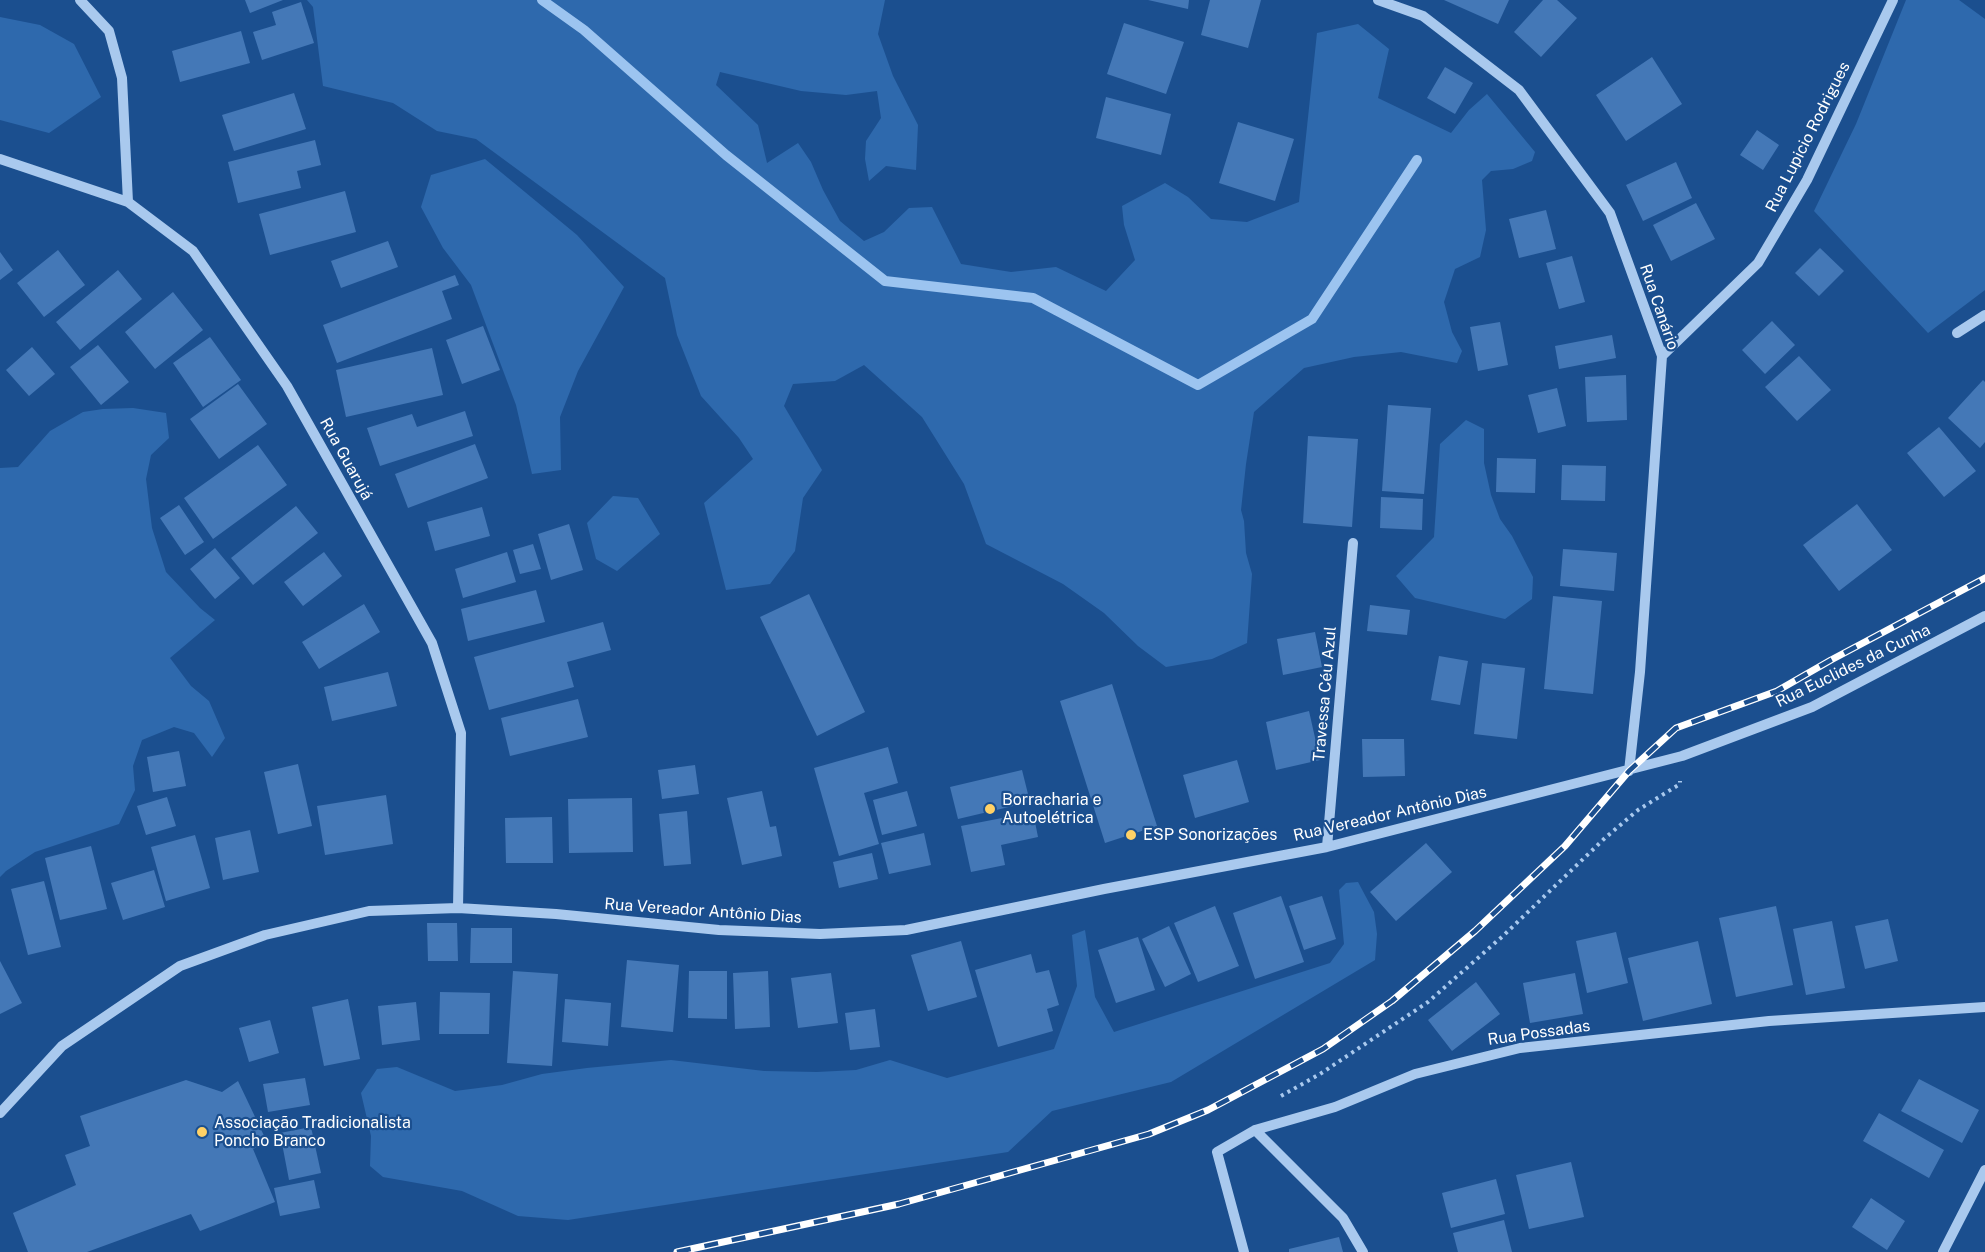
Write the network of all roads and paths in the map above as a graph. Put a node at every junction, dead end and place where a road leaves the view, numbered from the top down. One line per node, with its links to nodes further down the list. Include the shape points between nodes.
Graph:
1 (80, 0): 5 (street, via 109,31 122,78)
2 (1377, 0): 8 (street, Rua Canário, via 1423,16 1519,90 1610,213)
3 (1893, 0): 8 (street, Rua Lupicio Rodrigues, via 1807,180 1758,263)
4 (0, 159): 5 (street, Rua Guarujá)
5 (128, 202): 14 (street, Rua Guarujá, via 193,251 287,386 432,643 461,733)
6 (1985, 315): 7 (street)
7 (1957, 333)
8 (1662, 356): 12 (street, Rua Canário, via 1640,672)
9 (1353, 543): 13 (street, Travessa Céu Azul)
10 (1985, 616): 11 (street, Rua Euclides da Cunha, via 1812,707)
11 (1682, 756): 12 (street, Rua Euclides da Cunha); 16 (path, via 1680,784 1638,810 1605,838 1428,1002)
12 (1629, 771): 13 (street, Rua Vereador Antônio Dias)
13 (1327, 847): 14 (street, Rua Vereador Antônio Dias, via 906,930 820,934 719,930)
14 (458, 908): 17 (street, Rua Vereador Antônio Dias, via 369,911 265,935 180,966 62,1046)
15 (1985, 1007): 18 (street, Rua Possadas, via 1769,1021 1520,1048 1415,1074 1335,1107)
16 (1274, 1100)
17 (0, 1113)
18 (1255, 1130): 20 (street, Rua Possadas, via 1217,1152); 21 (street, via 1343,1218)
19 (1985, 1170): 22 (street)
20 (1244, 1252)
21 (1363, 1252)
22 (1943, 1252)

